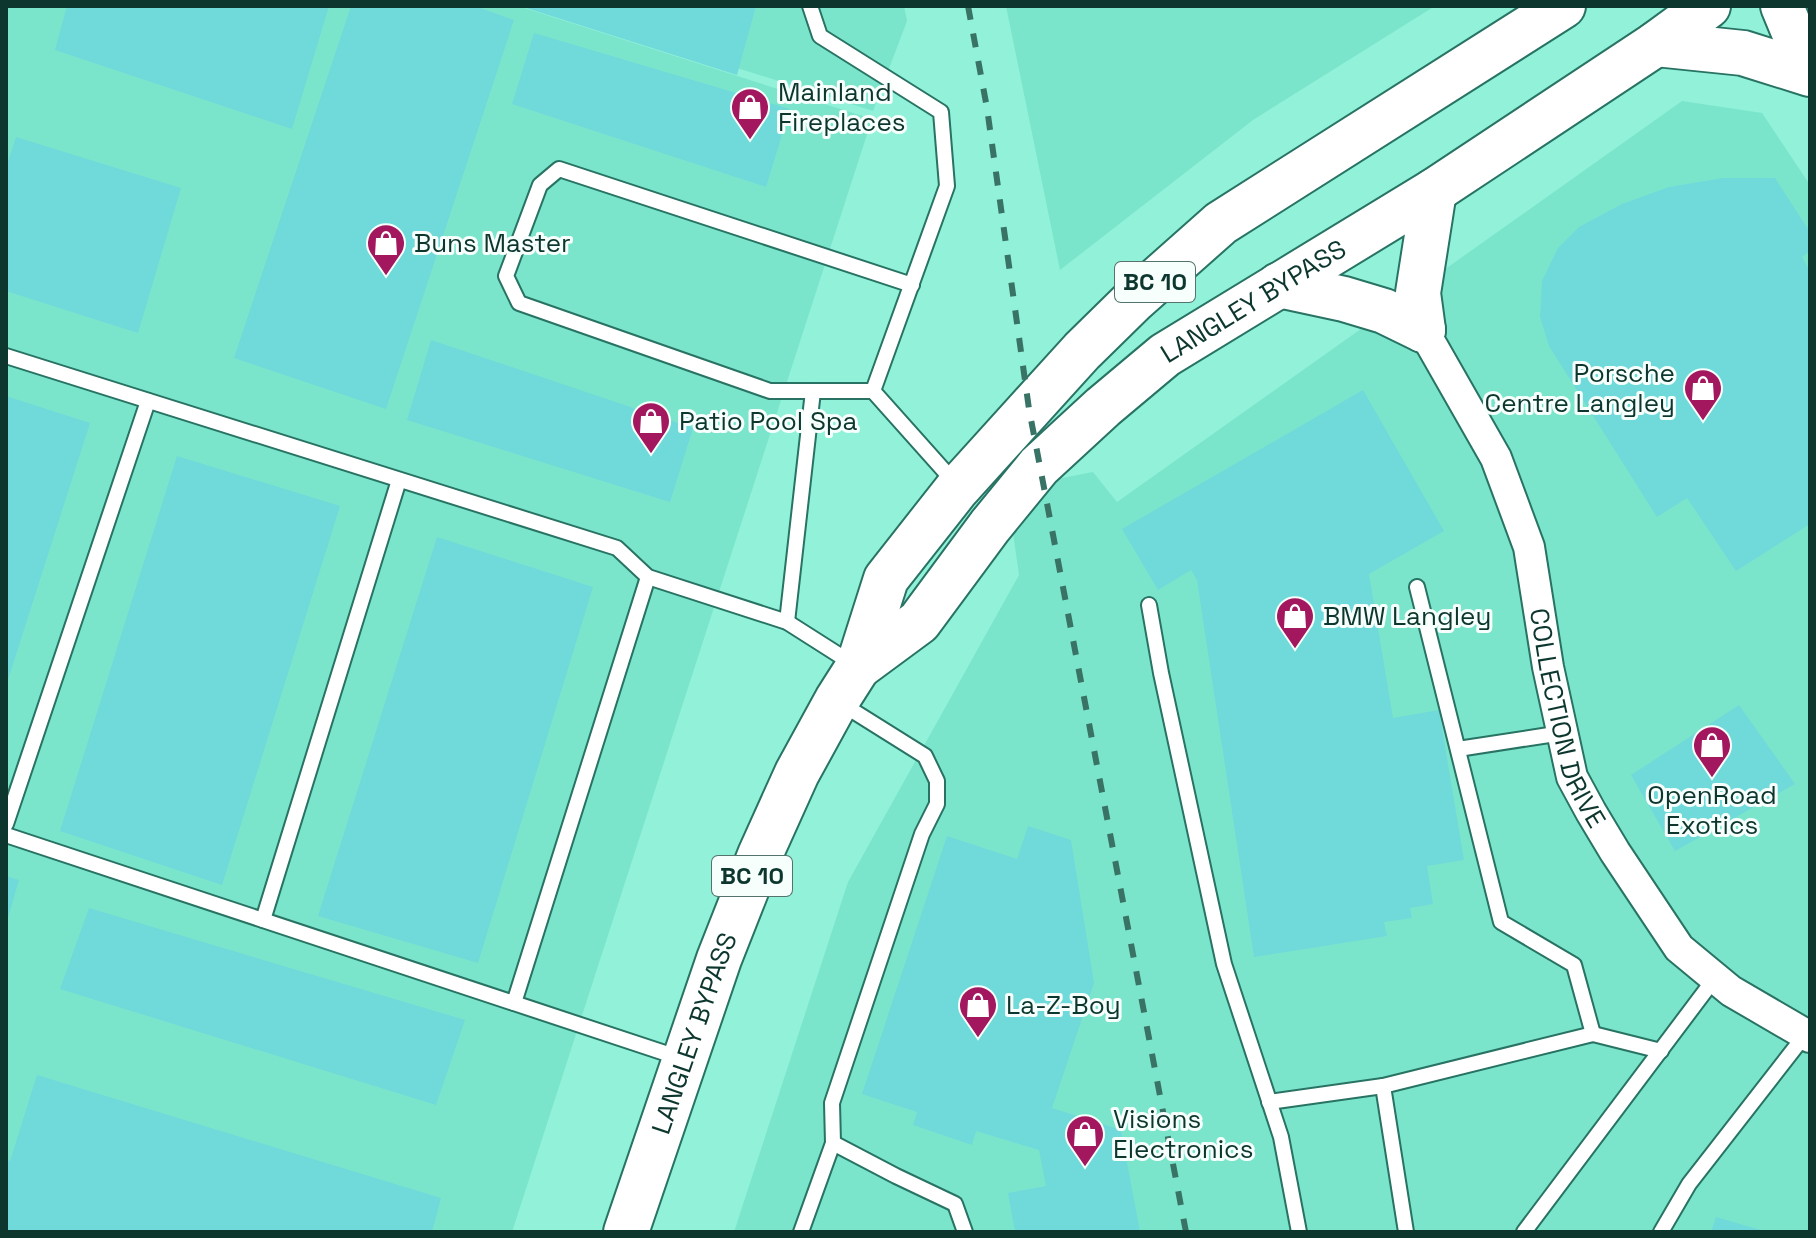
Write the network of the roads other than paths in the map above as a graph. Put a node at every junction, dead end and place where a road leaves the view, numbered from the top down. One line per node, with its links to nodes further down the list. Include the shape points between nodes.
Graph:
1 (810, 6): 8 (lane, via 820,36 941,112 947,186)
2 (1563, 6): 16 (highway, LANGLEY BYPASS / BC 10, via 1221,223 1082,351)
3 (1708, 6): 5 (highway, LANGLEY BYPASS / BC 10)
4 (1782, 6): 6 (main road)
5 (1656, 44): 6 (highway, via 1743,53); 7 (highway, LANGLEY BYPASS / BC 10)
6 (1810, 74)
7 (1434, 191): 9 (highway, LANGLEY BYPASS / BC 10); 10 (highway, via 1418,293)
8 (912, 285): 12 (lane, via 559,169 540,185 506,276 519,303 770,391); 13 (lane)
9 (1279, 285): 10 (highway, via 1384,311); 21 (highway, LANGLEY BYPASS / BC 10, via 1165,355 1039,466 919,622)
10 (1423, 330): 22 (street, COLLECTION DRIVE, via 1496,458 1529,547)
11 (6, 356): 14 (lane)
12 (813, 391): 13 (lane); 20 (lane)
13 (873, 391): 16 (lane)
14 (148, 401): 15 (lane); 24 (lane)
15 (399, 480): 17 (lane, via 617,548); 26 (lane)
16 (959, 487): 21 (highway, LANGLEY BYPASS / BC 10, via 886,579)
17 (648, 577): 20 (lane); 28 (lane)
18 (1417, 587): 23 (lane)
19 (1149, 605): 34 (lane, via 1224,964)
20 (787, 622): 21 (lane)
21 (848, 684): 32 (highway, LANGLEY BYPASS / BC 10, via 797,773 760,855); 35 (lane, via 925,756 937,781 937,804 922,834 832,1103)
22 (1562, 733): 23 (lane); 27 (street, COLLECTION DRIVE, via 1572,777 1615,852 1679,948)
23 (1458, 749): 29 (lane, via 1501,922 1574,965)
24 (6, 824)
25 (6, 835): 26 (lane)
26 (263, 920): 28 (lane)
27 (1715, 978): 30 (street, COLLECTION DRIVE); 31 (lane)
28 (514, 1003): 32 (lane)
29 (1593, 1034): 31 (lane); 33 (lane)
30 (1808, 1036): 42 (lane, via 1689,1184)
31 (1661, 1051): 41 (lane)
32 (684, 1059): 36 (highway, LANGLEY BYPASS / BC 10)
33 (1383, 1086): 34 (lane); 40 (lane)
34 (1269, 1102): 39 (lane)
35 (833, 1143): 37 (lane); 38 (lane, via 955,1204)
36 (626, 1232)
37 (801, 1232)
38 (965, 1232)
39 (1299, 1232)
40 (1406, 1232)
41 (1524, 1232)
42 (1661, 1232)

